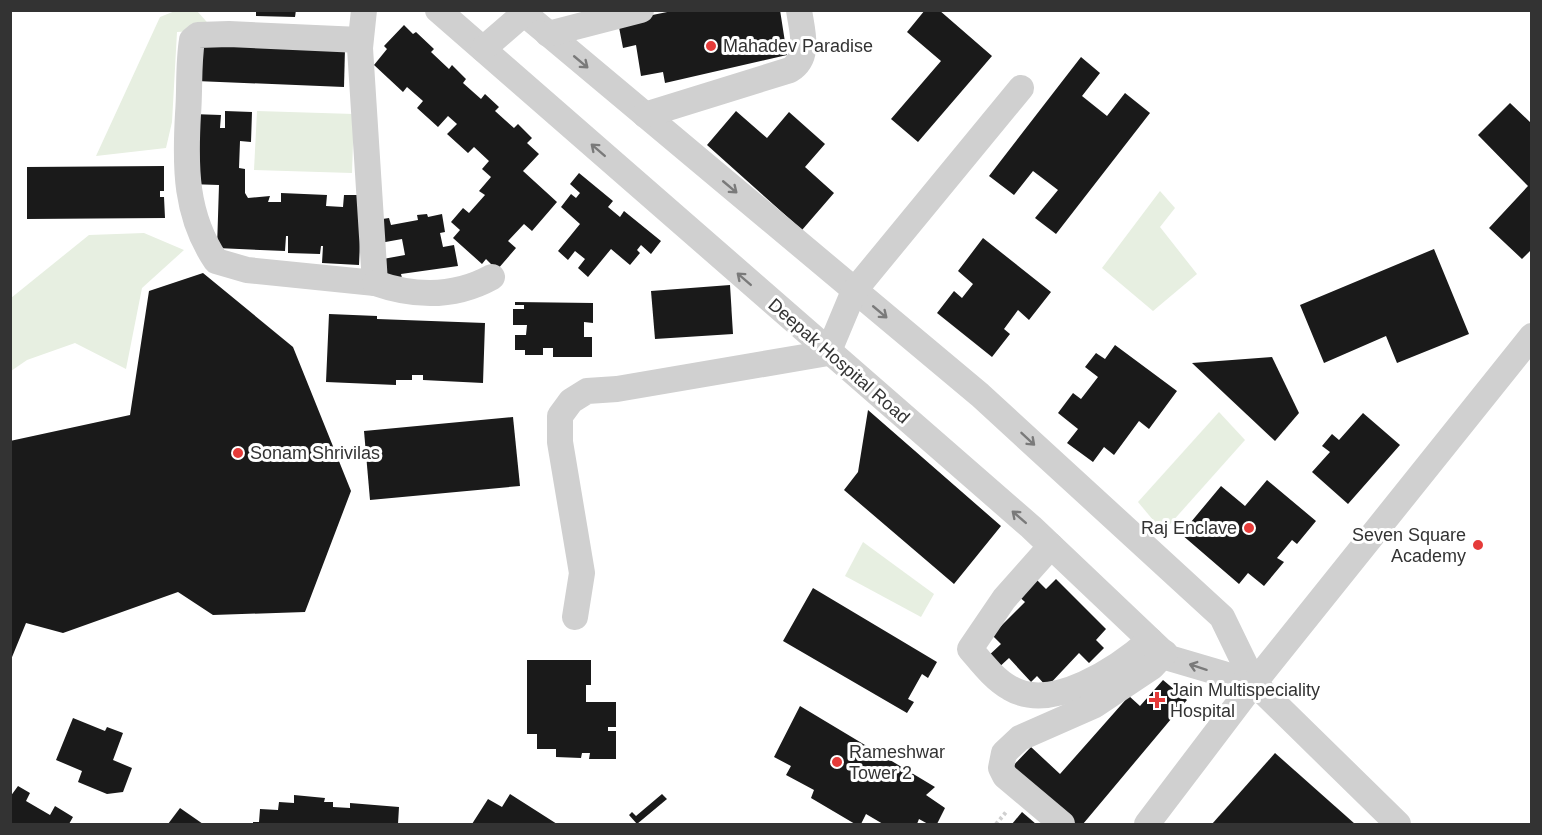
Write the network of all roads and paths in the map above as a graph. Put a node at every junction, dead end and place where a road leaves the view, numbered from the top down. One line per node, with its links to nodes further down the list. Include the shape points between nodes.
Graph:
1 (364, 10): 7 (street)
2 (438, 10): 8 (street, Deepak Hospital Road)
3 (641, 10): 6 (street)
4 (799, 10): 10 (street, via 804,50 803,60 797,66)
5 (524, 12): 6 (street, Deepak Hospital Road); 8 (street)
6 (548, 34): 10 (street, Deepak Hospital Road, one-way to 10)
7 (360, 40): 12 (street); 12 (street, via 198,35 192,40 189,58 185,148 191,204 203,242 216,261 247,270)
8 (483, 49): 15 (street, Deepak Hospital Road, one-way to 8)
9 (1022, 88): 13 (street)
10 (645, 115): 13 (street, Deepak Hospital Road, one-way to 13)
11 (492, 277): 12 (street, via 473,288 440,294 396,291)
12 (375, 283)
13 (854, 291): 15 (street); 19 (street, Deepak Hospital Road, one-way to 19, via 980,395 1222,617)
14 (1532, 336): 19 (street)
15 (828, 353): 16 (street, Deepak Hospital Road, one-way to 15); 17 (street, via 587,391 571,401 560,416 560,442 582,573)
16 (1051, 546): 18 (street, Deepak Hospital Road); 18 (street, via 1004,599 970,649 993,675 1011,689 1043,696 1079,688)
17 (575, 617)
18 (1157, 646): 19 (street, Deepak Hospital Road, one-way to 18, via 1168,658); 20 (street, via 1152,668 1095,705 1020,738 1004,753 1001,768 1005,776)
19 (1254, 683): 21 (street); 22 (street, Deepak Hospital Road)
20 (1062, 825)
21 (1147, 825)
22 (1398, 825)

